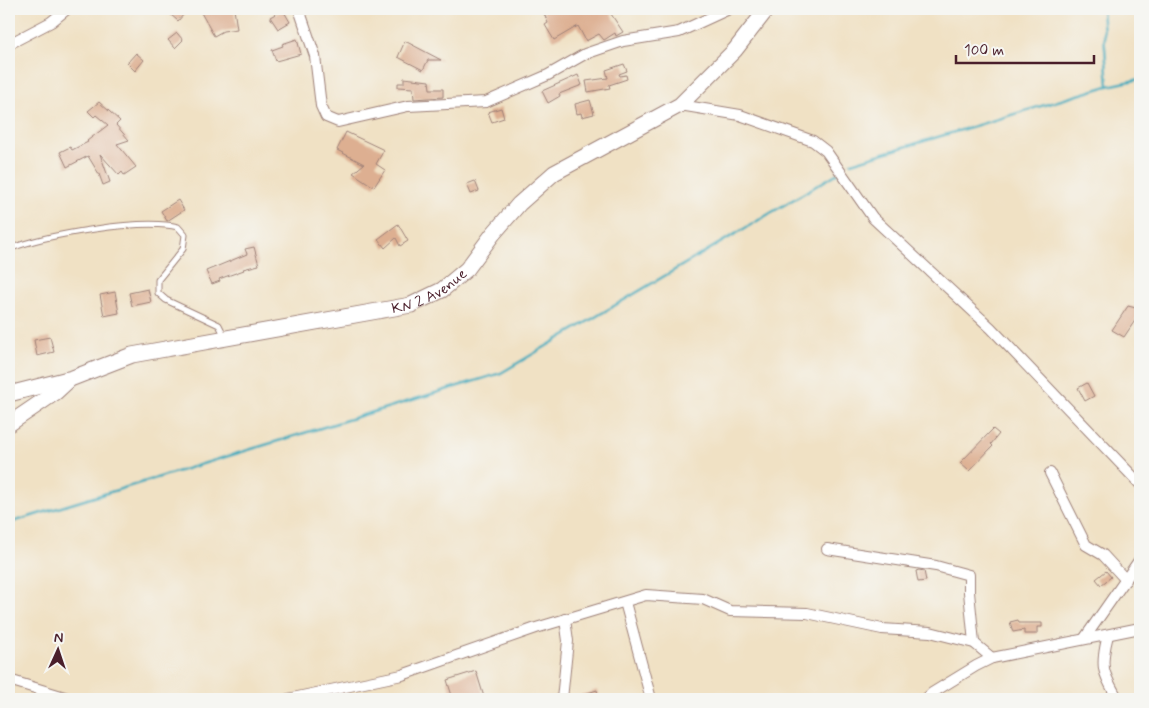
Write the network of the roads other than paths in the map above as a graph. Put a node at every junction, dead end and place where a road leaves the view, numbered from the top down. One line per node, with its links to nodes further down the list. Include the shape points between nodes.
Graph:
1 (68, 9): 5 (street, via 51,22)
2 (299, 9): 3 (street, via 315,56 321,106 326,117 338,122 408,106 486,102 585,54 623,41 679,32)
3 (729, 9)
4 (767, 9): 6 (main road, KN 2 Avenue, via 735,50)
5 (9, 44)
6 (680, 105): 8 (main road, KN 2 Avenue, via 554,174 519,204 466,269 437,292 411,305); 13 (street, via 740,115 813,141 826,151 873,218 991,328)
7 (9, 249): 8 (lane, via 86,232 168,224 178,227 185,235 183,249 158,280 158,293 219,325)
8 (225, 338): 9 (main road, KN 2 Avenue, via 132,354)
9 (70, 379): 10 (main road); 11 (main road, KN 2 Avenue)
10 (9, 394)
11 (9, 424)
12 (1050, 473): 16 (street, via 1086,544)
13 (1140, 484)
14 (827, 549): 22 (street, via 936,566 969,575)
15 (1140, 559): 16 (street)
16 (1126, 580): 21 (street)
17 (625, 602): 18 (street); 22 (street, via 646,595 704,599 730,611 807,613 882,628 930,632); 28 (street)
18 (565, 619): 26 (street, via 402,675); 27 (street, via 568,641)
19 (1140, 628): 20 (street)
20 (1108, 635): 21 (street); 30 (street, via 1103,670)
21 (1084, 639): 23 (street)
22 (974, 643): 23 (street)
23 (992, 658): 29 (street)
24 (9, 680): 25 (street)
25 (71, 699)
26 (288, 699)
27 (562, 699)
28 (651, 699)
29 (926, 699)
30 (1118, 699)

